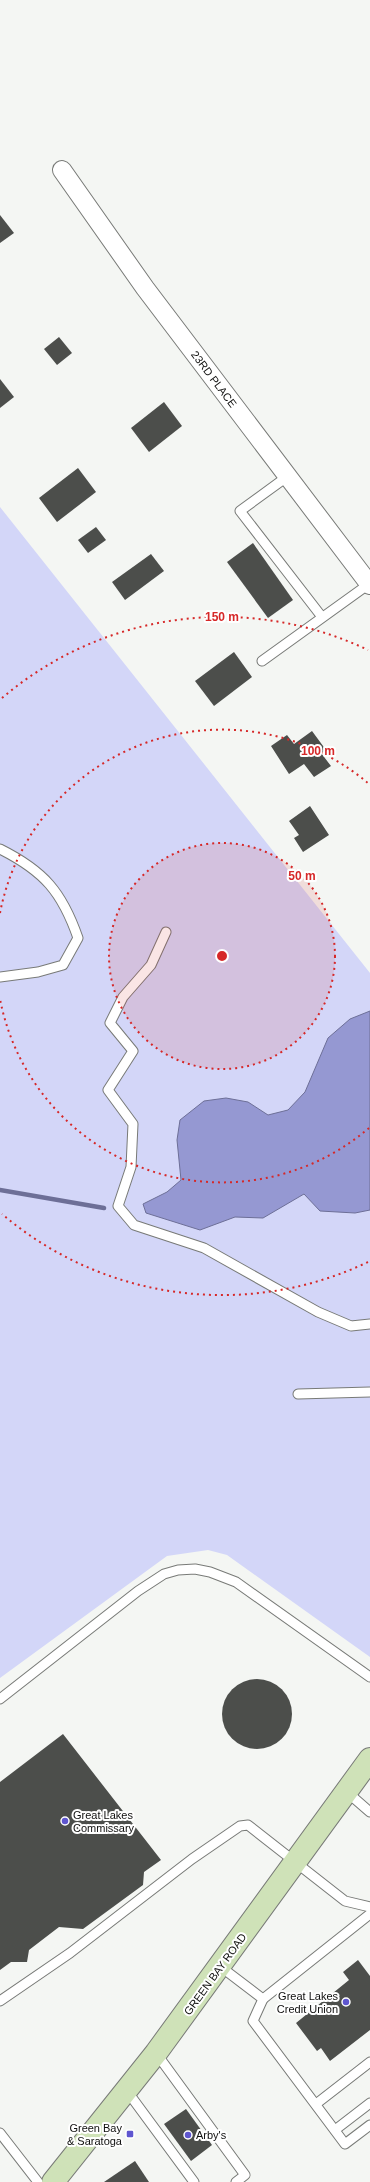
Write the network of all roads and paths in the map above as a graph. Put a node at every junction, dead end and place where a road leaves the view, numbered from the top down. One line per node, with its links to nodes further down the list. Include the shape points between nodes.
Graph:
1 (62, 170): 2 (street, 23RD PLACE, via 145,288)
2 (288, 476): 3 (street, 23RD PLACE); 4 (lane, via 240,511)
3 (370, 584): 4 (lane)
4 (322, 617): 5 (lane)
5 (262, 661)
6 (0, 849): 8 (lane, via 48,880 68,910 78,938 63,965 38,972)
7 (166, 932): 9 (lane, via 151,965 123,997 110,1023 133,1052 108,1090 133,1124 131,1166 118,1206 134,1225 204,1248 318,1312 350,1326)
8 (0, 977)
9 (370, 1324)
10 (370, 1392): 11 (lane)
11 (298, 1394)
12 (370, 1677): 13 (lane, via 236,1582 210,1572 178,1570 164,1574 138,1591)
13 (0, 1699)
14 (369, 1762): 15 (main road, GREEN BAY ROAD)
15 (346, 1792): 16 (lane); 17 (main road, GREEN BAY ROAD)
16 (370, 1812)
17 (295, 1863): 18 (lane, via 345,1901); 20 (main road, GREEN BAY ROAD); 22 (lane, via 248,1825 240,1826)
18 (370, 1907)
19 (370, 1914): 21 (lane)
20 (221, 1967): 21 (lane); 23 (main road, GREEN BAY ROAD)
21 (263, 1999): 27 (lane, via 253,2021)
22 (0, 2001)
23 (156, 2053): 25 (main road, GREEN BAY ROAD); 34 (lane, via 245,2175)
24 (370, 2062): 27 (lane)
25 (128, 2091): 32 (main road, GREEN BAY ROAD); 33 (lane)
26 (370, 2103): 29 (lane)
27 (316, 2104): 29 (lane)
28 (370, 2125): 29 (lane, via 345,2144)
29 (335, 2130)
30 (0, 2133): 31 (lane)
31 (38, 2182)
32 (53, 2182)
33 (194, 2182)
34 (236, 2182)

